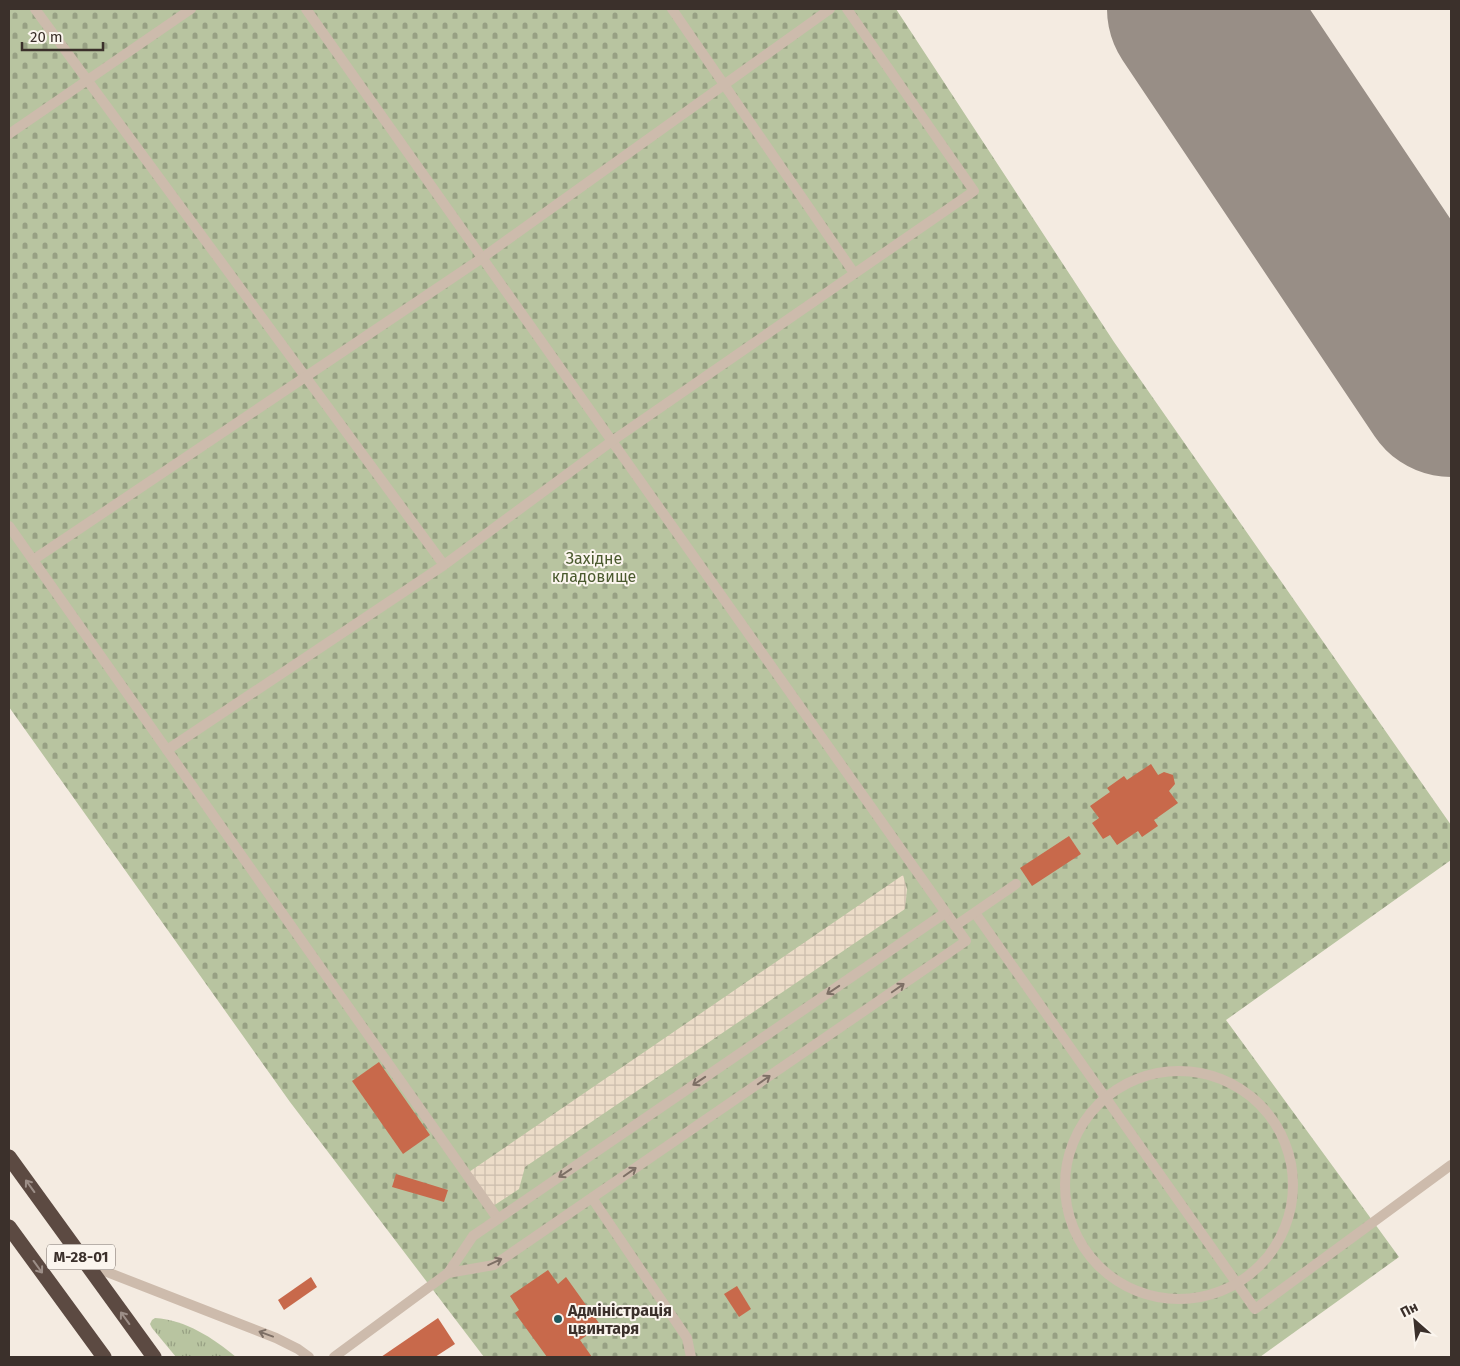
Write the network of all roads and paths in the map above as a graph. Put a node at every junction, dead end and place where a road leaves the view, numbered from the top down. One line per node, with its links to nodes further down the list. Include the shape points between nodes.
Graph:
1 (35, 9): 7 (lane)
2 (191, 9): 7 (lane)
3 (306, 9): 10 (lane)
4 (672, 9): 8 (lane)
5 (830, 9): 8 (lane)
6 (846, 9): 11 (lane, via 974,191)
7 (87, 79): 9 (lane); 12 (lane)
8 (724, 84): 10 (lane); 11 (lane)
9 (9, 134)
10 (482, 258): 12 (lane); 13 (lane)
11 (854, 273): 13 (lane)
12 (305, 377): 15 (lane); 16 (lane)
13 (612, 441): 16 (lane); 19 (lane)
14 (9, 526): 15 (lane)
15 (33, 560): 17 (lane)
16 (444, 566): 17 (lane)
17 (167, 750): 26 (lane)
18 (1016, 884): 20 (lane)
19 (945, 913): 21 (lane); 26 (lane, one-way to 26)
20 (975, 913): 21 (lane); 22 (lane)
21 (955, 926): 25 (lane, one-way to 21, via 966,941)
22 (1106, 1097): 30 (lane); 30 (lane, via 1081,1126 1066,1161 1065,1199 1075,1235 1097,1266 1128,1289 1164,1300 1202,1298); 30 (lane, via 1138,1078 1176,1071 1213,1075 1247,1092 1274,1119 1290,1153 1294,1191 1286,1228 1267,1260)
23 (9, 1157): 28 (highway, М-28-01, one-way to 23)
24 (1451, 1166): 30 (lane, via 1255,1309)
25 (592, 1198): 29 (lane, one-way to 25, via 494,1265); 35 (lane, via 688,1338)
26 (498, 1219): 29 (lane, via 473,1236)
27 (9, 1228): 31 (highway, М-28-01, one-way to 31)
28 (86, 1264): 32 (highway, М-28-01, one-way to 28); 33 (lane, one-way to 28, via 276,1338)
29 (448, 1273): 34 (lane)
30 (1237, 1285)
31 (104, 1357)
32 (154, 1357)
33 (309, 1357)
34 (334, 1357)
35 (691, 1357)

